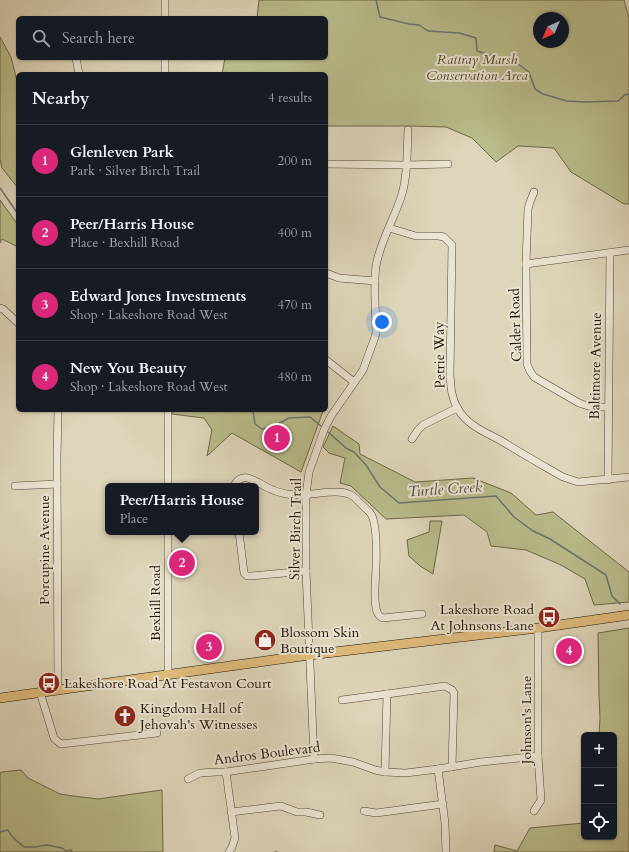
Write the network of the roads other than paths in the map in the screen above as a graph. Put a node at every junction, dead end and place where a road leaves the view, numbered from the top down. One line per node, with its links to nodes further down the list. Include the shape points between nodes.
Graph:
1 (165, 0): 2 (street)
2 (165, 16)
3 (76, 60): 5 (street)
4 (165, 60): 6 (street)
5 (79, 72)
6 (165, 72)
7 (408, 130): 10 (street, Silver Birch Trail)
8 (328, 164): 10 (street)
9 (448, 164): 10 (street)
10 (406, 165): 12 (street, Silver Birch Trail, via 402,194)
11 (534, 192): 15 (street, Calder Road, via 528,209)
12 (389, 228): 17 (street, Silver Birch Trail, via 376,264); 23 (street, Petrie Way, via 416,236 444,237 452,245 450,374 451,391)
13 (629, 250): 14 (street)
14 (610, 252): 15 (street); 22 (street, Baltimore Avenue)
15 (526, 264): 22 (street, Calder Road, via 526,359 530,371 534,377 579,403)
16 (328, 275): 17 (street)
17 (375, 282): 21 (street, Silver Birch Trail, via 376,333 363,370)
18 (0, 308): 19 (street)
19 (16, 321)
20 (328, 362): 21 (street)
21 (354, 382): 35 (street, Silver Birch Trail, via 322,434 309,472)
22 (608, 407): 28 (street, Baltimore Avenue)
23 (457, 408): 26 (street, via 423,425); 28 (street, Petrie Way, via 476,427 563,477 578,482)
24 (58, 412): 33 (street, Porcupine Avenue)
25 (168, 412): 29 (street)
26 (412, 439)
27 (629, 476): 28 (street, Petrie Way)
28 (608, 480)
29 (168, 483)
30 (236, 483): 32 (street, via 247,477)
31 (259, 483): 35 (street, via 289,495)
32 (259, 483)
33 (57, 484): 34 (street); 44 (street, Porcupine Avenue)
34 (15, 486)
35 (306, 495): 38 (street, Silver Birch Trail); 39 (street, via 341,492 352,495 364,506 372,515 376,533 375,602 379,616 383,618)
36 (168, 535): 43 (street, Bexhill Road)
37 (239, 535): 38 (street, via 244,574 247,576)
38 (306, 571): 42 (street, Silver Birch Trail)
39 (422, 614)
40 (629, 615): 41 (main road)
41 (538, 628): 42 (main road); 50 (street, Johnson's Lane)
42 (309, 655): 43 (main road); 51 (street, Silver Birch Trail)
43 (168, 675): 44 (main road)
44 (58, 690): 45 (main road)
45 (40, 692): 47 (main road); 49 (street, via 54,738 61,744)
46 (387, 694): 48 (street); 52 (street, via 445,686 452,690); 55 (street)
47 (0, 698)
48 (342, 700)
49 (157, 732)
50 (538, 756): 52 (street, Andros Boulevard); 59 (street, Johnson's Lane, via 541,800)
51 (314, 759): 54 (street, Andros Boulevard); 55 (street, Andros Boulevard, via 331,758)
52 (452, 767): 53 (street, Andros Boulevard)
53 (438, 769): 55 (street, Andros Boulevard, via 406,773); 57 (street)
54 (226, 772): 56 (street, Andros Boulevard, via 200,774); 60 (street)
55 (385, 772)
56 (188, 779)
57 (443, 804): 58 (street, via 376,813); 63 (street)
58 (364, 811)
59 (534, 811)
60 (231, 812): 61 (street, via 281,806 296,812); 62 (street, via 234,838)
61 (320, 815)
62 (229, 852)
63 (446, 852)

